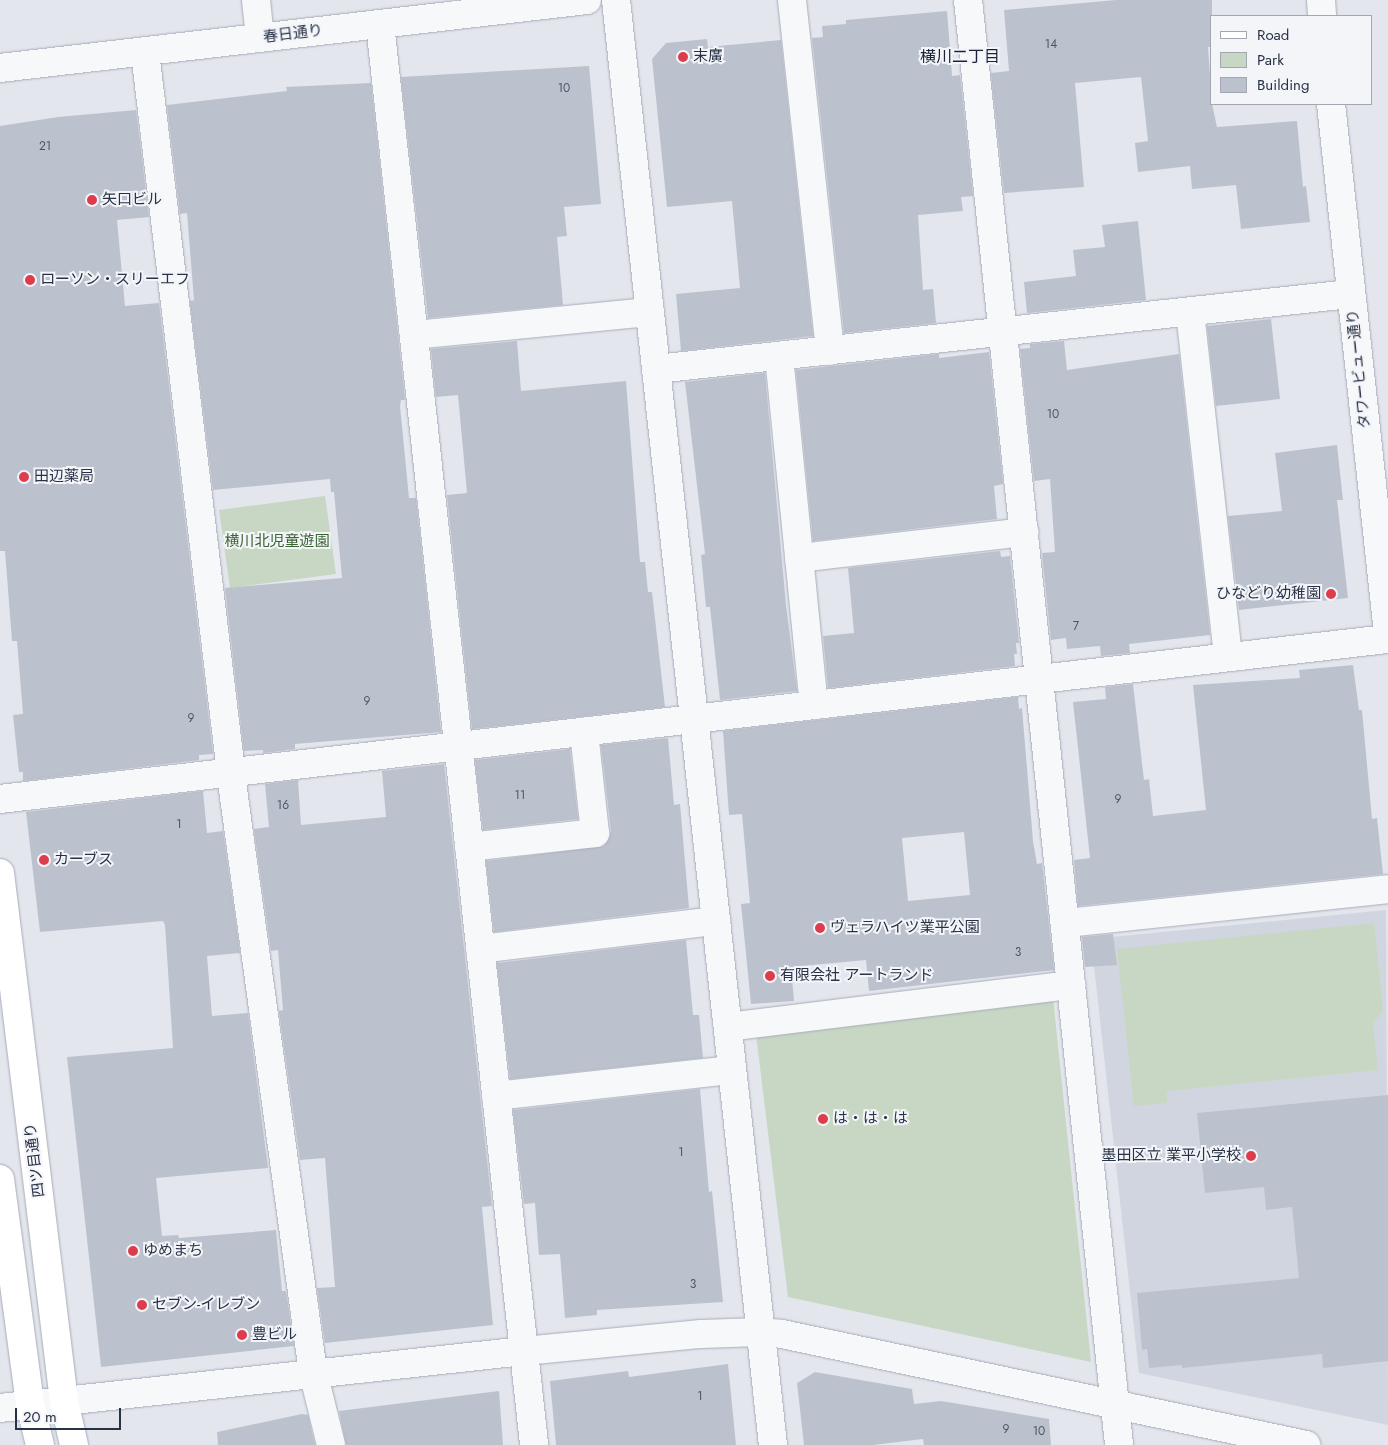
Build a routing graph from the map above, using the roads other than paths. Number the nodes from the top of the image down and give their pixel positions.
1 (256, 0) edge
2 (586, 0) edge
3 (616, 0) edge
4 (792, 0) edge
5 (968, 0) edge
6 (1320, 0) edge
7 (1322, 15) edge
8 (380, 24) junction
9 (260, 38) junction
10 (145, 52) junction
11 (0, 68) edge
12 (1331, 105) edge
13 (1350, 294) junction
14 (650, 312) junction
15 (1190, 312) junction
16 (1004, 332) junction
17 (414, 335) junction
18 (830, 351) junction
19 (779, 356) junction
20 (656, 369) junction
21 (1025, 532) junction
22 (799, 558) junction
23 (1388, 633) edge
24 (1388, 639) edge
25 (1228, 657) junction
26 (1040, 679) junction
27 (814, 705) junction
28 (694, 719) junction
29 (584, 732) junction
30 (458, 746) junction
31 (231, 773) junction
32 (0, 800) edge
33 (469, 847) junction
34 (0, 873) edge
35 (1388, 889) edge
36 (716, 921) junction
37 (1066, 923) junction
38 (480, 949) junction
39 (1071, 985) junction
40 (728, 1027) junction
41 (732, 1070) junction
42 (496, 1096) junction
43 (0, 1179) edge
44 (760, 1332) junction
45 (524, 1351) junction
46 (313, 1372) junction
47 (64, 1401) junction
48 (30, 1404) junction
49 (1115, 1405) junction
50 (0, 1408) edge
51 (40, 1445) edge
52 (74, 1445) edge
53 (331, 1445) edge
54 (534, 1445) edge
55 (772, 1445) edge
56 (1119, 1445) edge
57 (1306, 1445) edge

1 - 9 street
2 - 8 street, 春日通り
3 - 14 street
4 - 18 street
5 - 16 street
6 - 7 street
8 - 9 street, 春日通り
8 - 17 street
9 - 10 street, 春日通り
10 - 11 street, 春日通り
10 - 31 street
12 - 13 street, タワービュー通り
13 - 15 street
13 - 23 street, タワービュー通り
14 - 17 street
14 - 20 street
15 - 16 street
15 - 25 street
16 - 18 street
16 - 21 street
17 - 30 street
18 - 19 street
19 - 20 street
19 - 22 street
20 - 28 street
21 - 22 street
21 - 26 street
22 - 27 street
24 - 25 street
25 - 26 street
26 - 27 street
26 - 37 street
27 - 28 street
28 - 29 street
28 - 36 street
29 - 30 street
29 - 33 street
30 - 31 street
30 - 33 street
31 - 32 street
31 - 46 street
33 - 38 street
34 - 47 main road, 四ツ目通り
35 - 37 street
36 - 38 street
36 - 40 street
37 - 39 street
38 - 42 street
39 - 40 street
39 - 49 street
40 - 41 street
41 - 42 street
41 - 44 street
42 - 45 street
43 - 48 main road
44 - 45 street
44 - 49 street
44 - 55 street
45 - 46 street
45 - 54 street
46 - 47 street
46 - 53 street
47 - 48 street
47 - 52 main road, 四ツ目通り
48 - 50 street
48 - 51 main road
49 - 56 street
49 - 57 street

